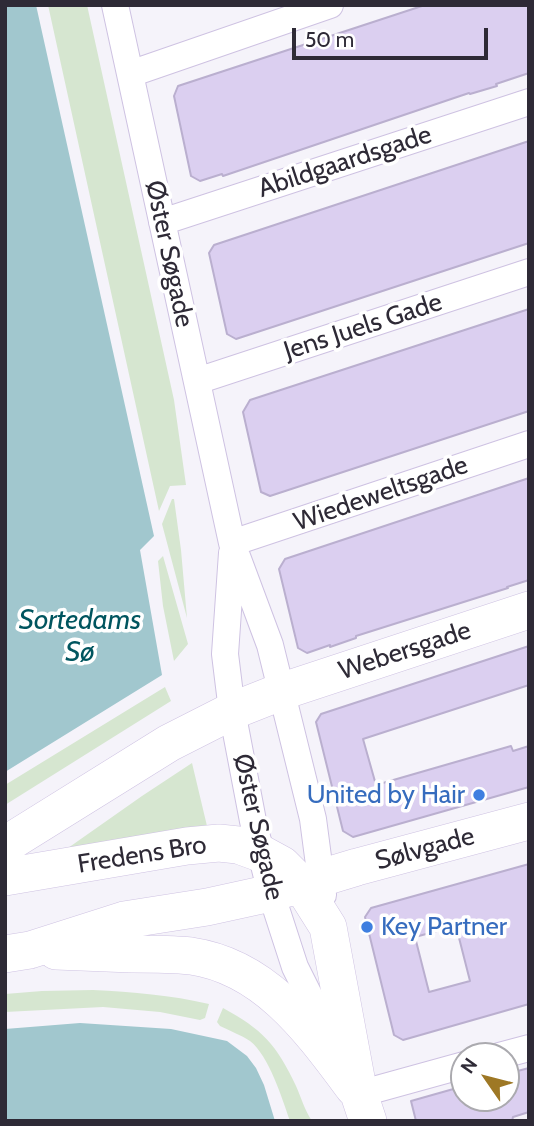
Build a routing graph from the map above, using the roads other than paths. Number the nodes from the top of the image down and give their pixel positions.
1 (115, 5) edge
2 (330, 5) edge
3 (130, 74) junction
4 (529, 102) edge
5 (162, 222) junction
6 (529, 272) edge
7 (197, 381) junction
8 (524, 445) edge
9 (232, 543) junction
10 (529, 610) edge
11 (281, 692) junction
12 (232, 711) junction
13 (529, 821) edge
14 (5, 845) edge
15 (260, 853) junction
16 (5, 877) edge
17 (298, 885) junction
18 (18, 952) edge
19 (450, 1071) edge
20 (364, 1107) edge

1 - 3 street, Øster Søgade
2 - 3 street
3 - 5 street, Øster Søgade
4 - 5 street, Abildgaardsgade
5 - 7 street, Øster Søgade
6 - 7 street, Jens Juels Gade
7 - 9 street, Øster Søgade
8 - 9 street, Wiedeweltsgade
9 - 11 street, Øster Søgade
9 - 12 street, Øster Søgade
10 - 11 street, Webersgade
11 - 12 street, Webersgade
11 - 17 street, Øster Søgade
12 - 14 street
12 - 15 street, Øster Søgade
13 - 17 street, Sølvgade
15 - 16 street, Fredens Bro
15 - 17 street, Fredens Bro
17 - 18 street
17 - 20 street, Fredens Bro
17 - 20 street, Øster Søgade
18 - 20 street
19 - 20 street

